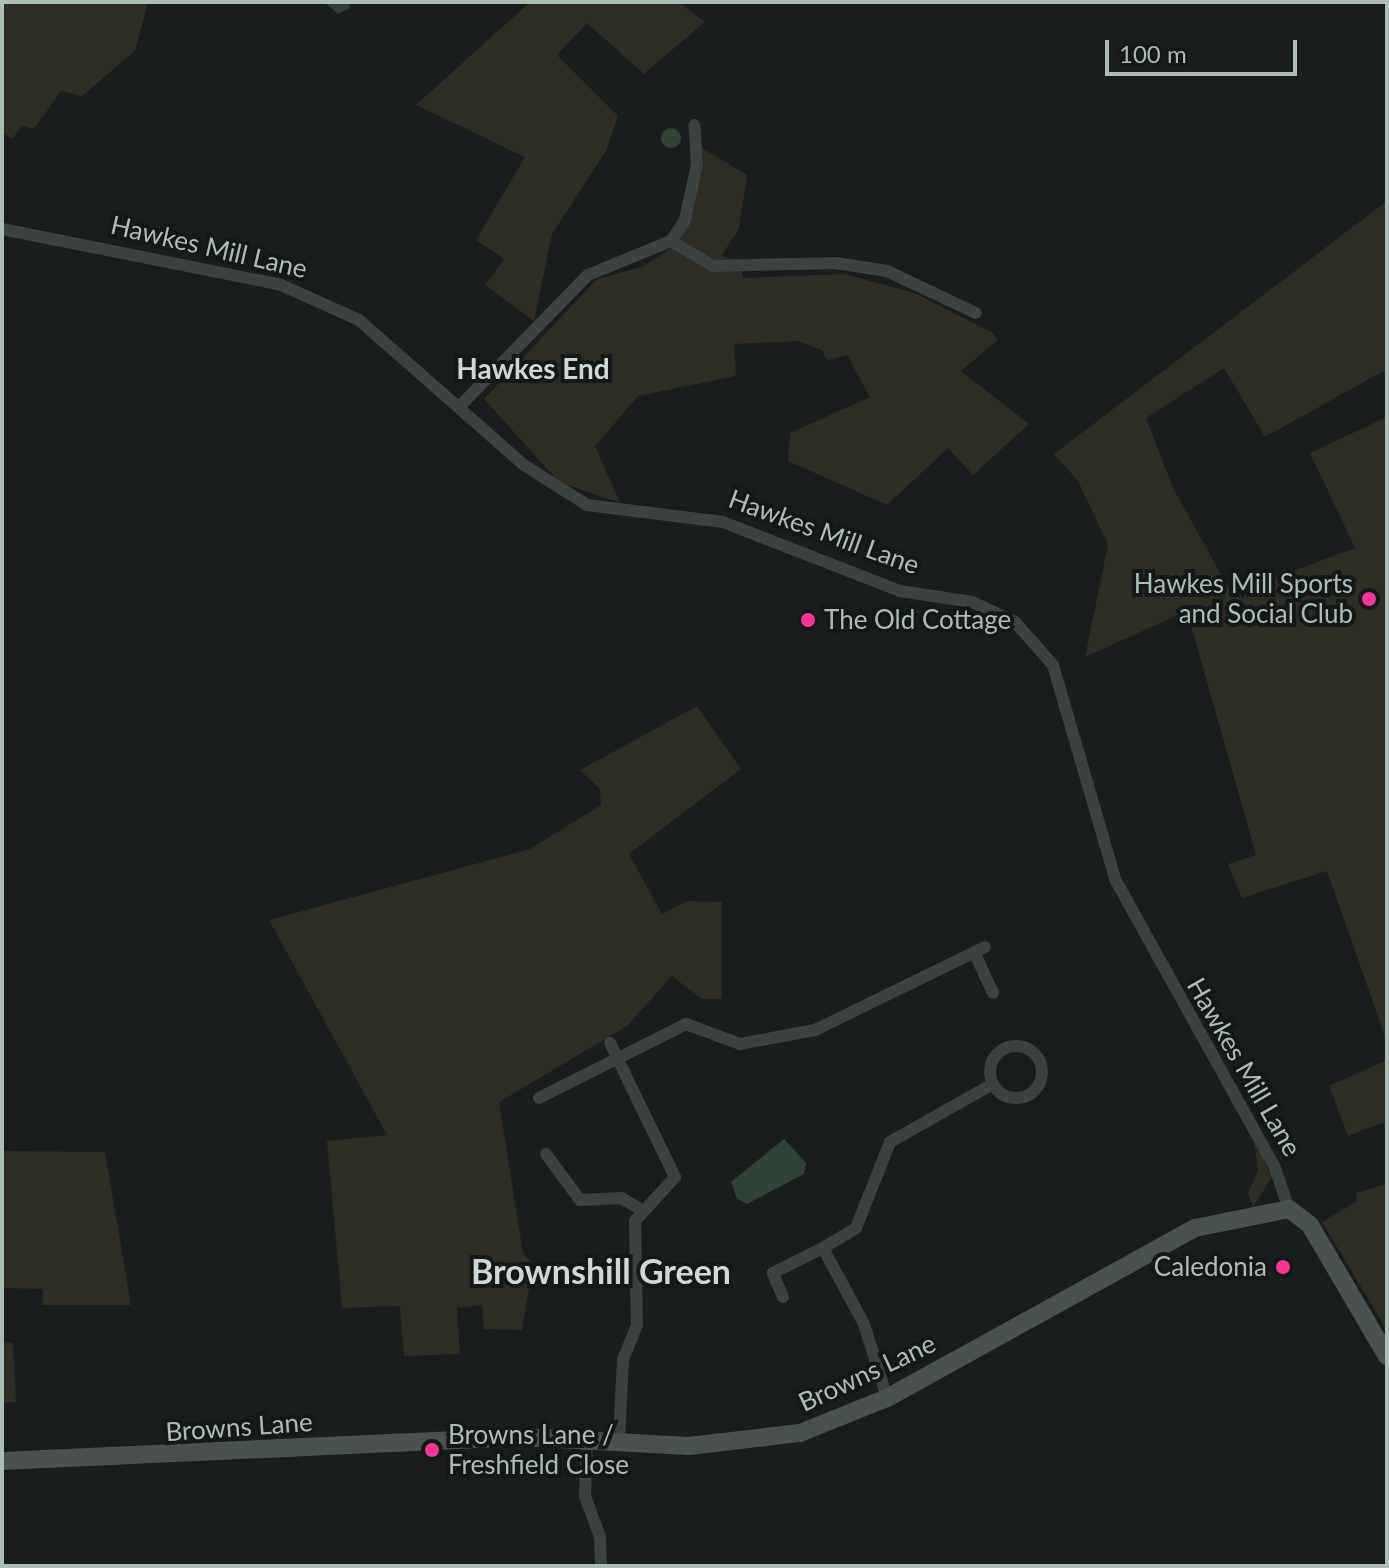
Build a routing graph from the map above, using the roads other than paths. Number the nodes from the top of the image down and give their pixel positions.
1 (694, 125) dead end
2 (2, 229) edge
3 (671, 241) junction
4 (976, 313) dead end
5 (460, 406) junction
6 (993, 993) dead end
7 (610, 1043) dead end
8 (619, 1059) junction
9 (993, 1084) junction
10 (539, 1098) dead end
11 (546, 1154) dead end
12 (641, 1209) junction
13 (1289, 1209) junction
14 (823, 1248) junction
15 (783, 1297) dead end
16 (1387, 1356) edge
17 (887, 1398) junction
18 (587, 1439) junction
19 (619, 1441) junction
20 (2, 1461) edge
21 (601, 1566) edge

1 - 3 street
2 - 5 street, Hawkes Mill Lane
3 - 4 street
3 - 5 street
5 - 13 street, Hawkes Mill Lane
6 - 8 street
7 - 8 street
8 - 10 street
8 - 12 street
9 - 9 street
9 - 14 street
11 - 12 street
12 - 19 street
13 - 16 street, Hawkes Mill Lane
13 - 17 street, Browns Lane
14 - 15 street
14 - 17 street
17 - 19 street, Browns Lane
18 - 19 street, Browns Lane
18 - 20 street, Browns Lane
18 - 21 street

